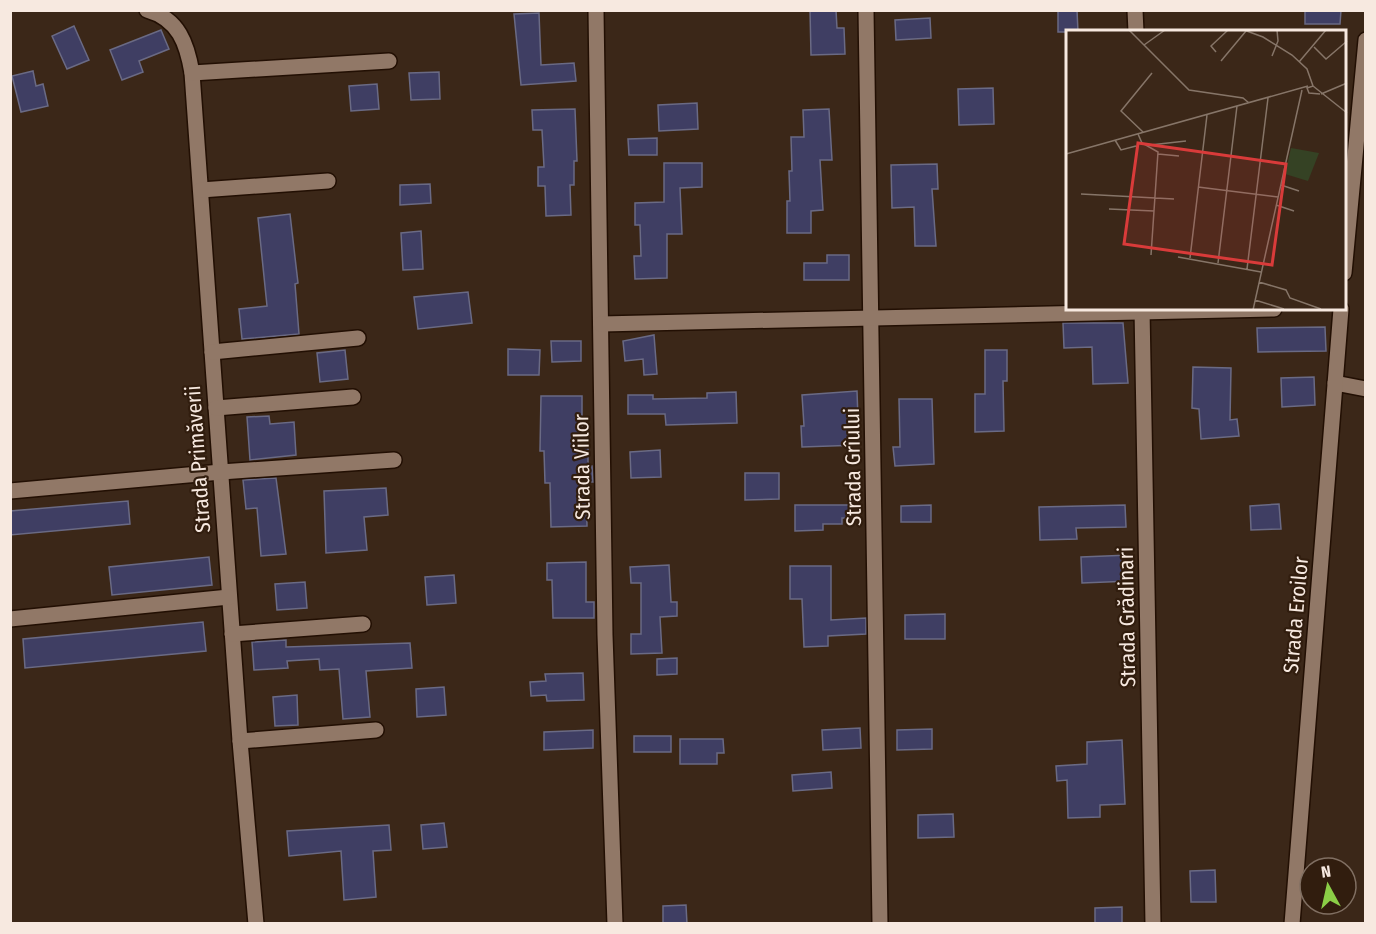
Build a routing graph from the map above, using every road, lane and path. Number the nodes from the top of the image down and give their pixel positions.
1 (147, 10) edge
2 (596, 10) edge
3 (866, 10) edge
4 (1136, 10) edge
5 (1136, 30) edge
6 (1365, 40) edge
7 (388, 61) dead end
8 (192, 73) junction
9 (328, 181) dead end
10 (201, 190) junction
11 (1359, 200) edge
12 (1346, 263) edge
13 (1142, 310) edge
14 (1341, 310) edge
15 (872, 316) junction
16 (601, 324) junction
17 (358, 338) dead end
18 (212, 352) junction
19 (1335, 384) junction
20 (1365, 389) edge
21 (353, 397) dead end
22 (216, 408) junction
23 (394, 460) dead end
24 (221, 472) junction
25 (10, 491) edge
26 (229, 597) junction
27 (10, 619) edge
28 (363, 624) dead end
29 (232, 634) junction
30 (376, 730) dead end
31 (240, 741) junction
32 (256, 924) edge
33 (615, 924) edge
34 (880, 924) edge
35 (1153, 924) edge
36 (1292, 924) edge

1 - 8 street, Strada Primăverii
2 - 16 street, Strada Viilor
3 - 15 street, Strada Grîului
4 - 5 street
6 - 11 street
7 - 8 street
8 - 10 street, Strada Primăverii
9 - 10 street
10 - 18 street, Strada Primăverii
11 - 12 street
13 - 15 street
13 - 35 street, Strada Grădinari
14 - 19 street, Strada Eroilor
15 - 16 street
15 - 34 street, Strada Grîului
16 - 33 street, Strada Viilor
17 - 18 street
18 - 22 street, Strada Primăverii
19 - 20 street
19 - 36 street, Strada Eroilor
21 - 22 street
22 - 24 street, Strada Primăverii
23 - 24 street
24 - 25 street
24 - 26 street, Strada Primăverii
26 - 27 street
26 - 29 street, Strada Primăverii
28 - 29 street
29 - 31 street, Strada Primăverii
30 - 31 street
31 - 32 street, Strada Primăverii

